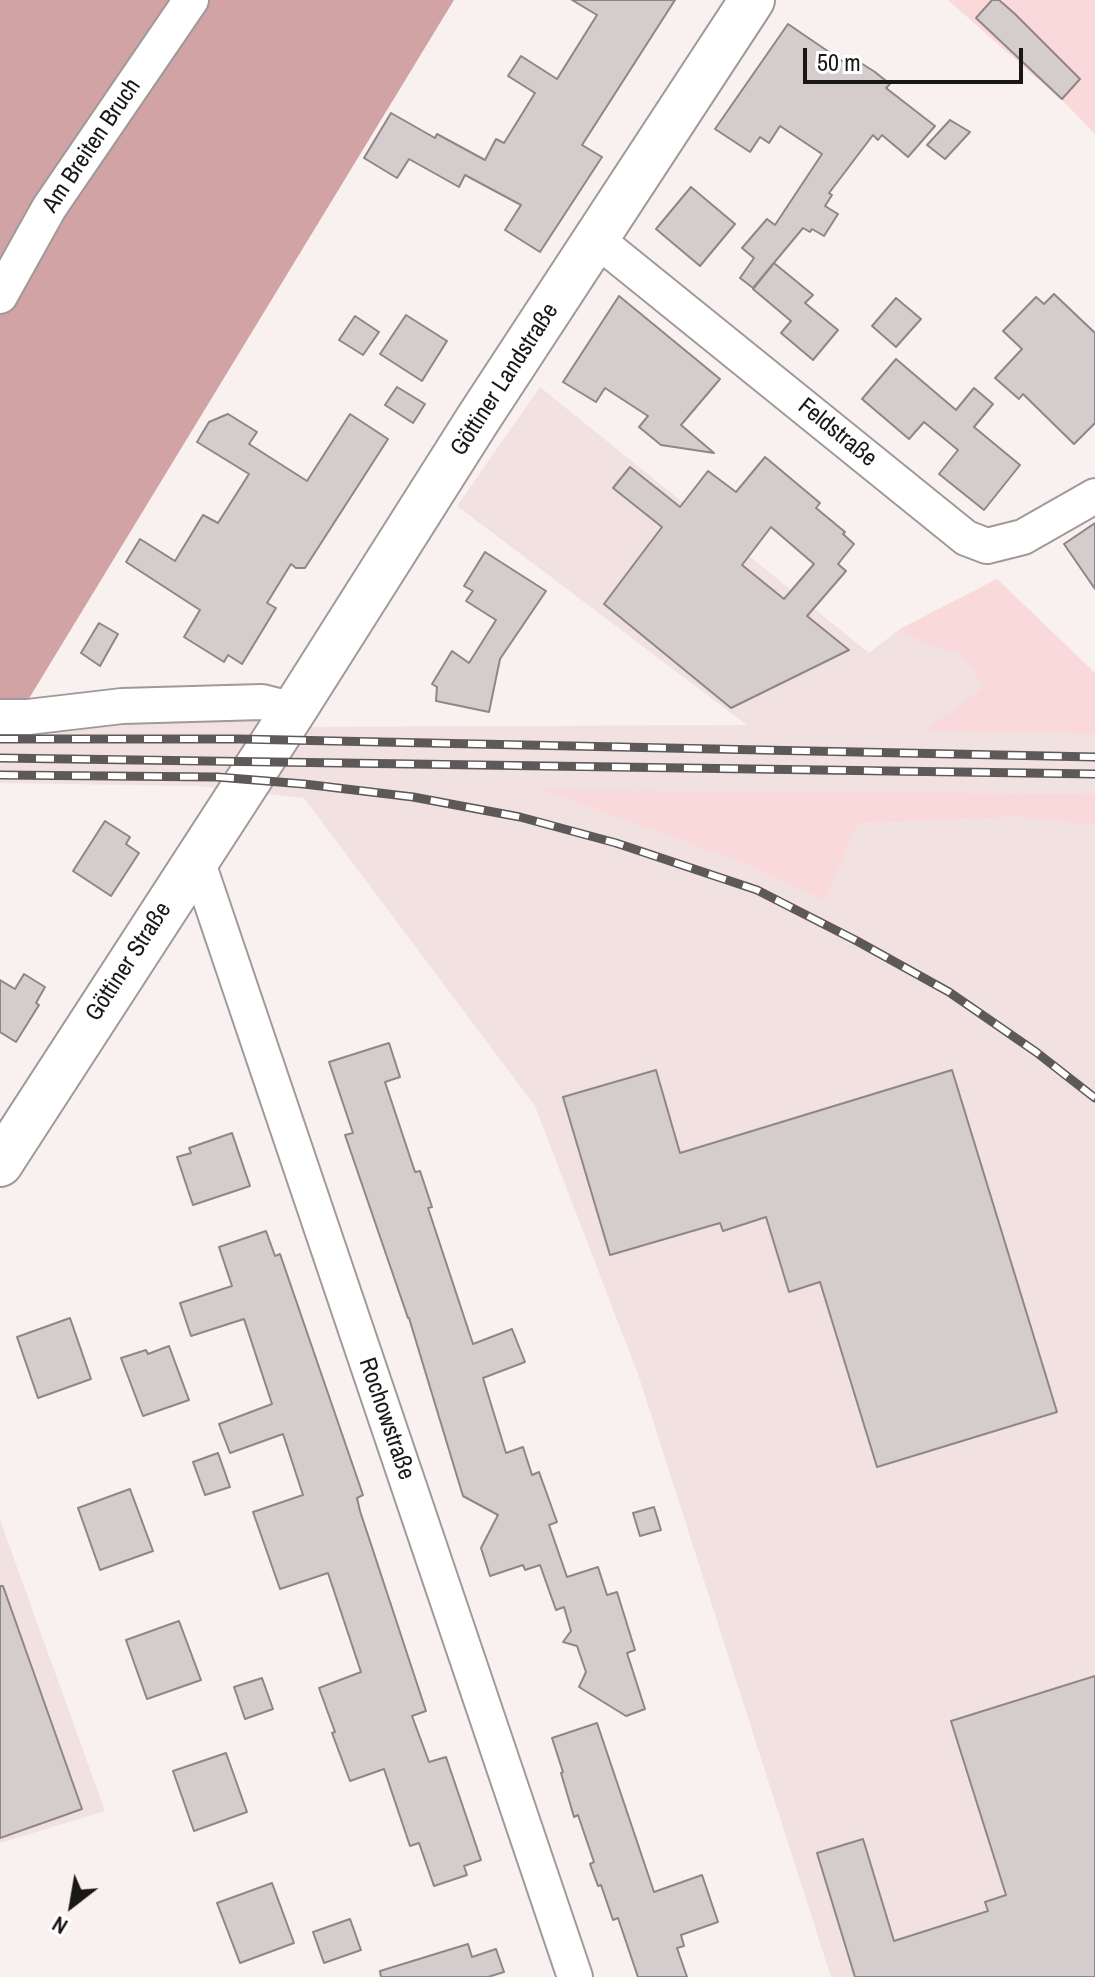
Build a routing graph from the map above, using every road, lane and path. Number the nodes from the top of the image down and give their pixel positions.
1 (191, 0) edge
2 (752, 0) edge
3 (596, 239) junction
4 (0, 296) edge
5 (1095, 496) edge
6 (294, 710) junction
7 (0, 717) edge
8 (260, 761) joint
9 (197, 860) junction
10 (0, 1164) edge
11 (575, 1977) edge

1 - 4 street, Am Breiten Bruch
2 - 3 street, Göttiner Landstraße
3 - 5 street, Feldstraße
3 - 6 street, Göttiner Landstraße
6 - 7 street
6 - 8 street, Göttiner Landstraße
8 - 9 street, Göttiner Straße
9 - 10 street, Göttiner Straße
9 - 11 street, Rochowstraße

